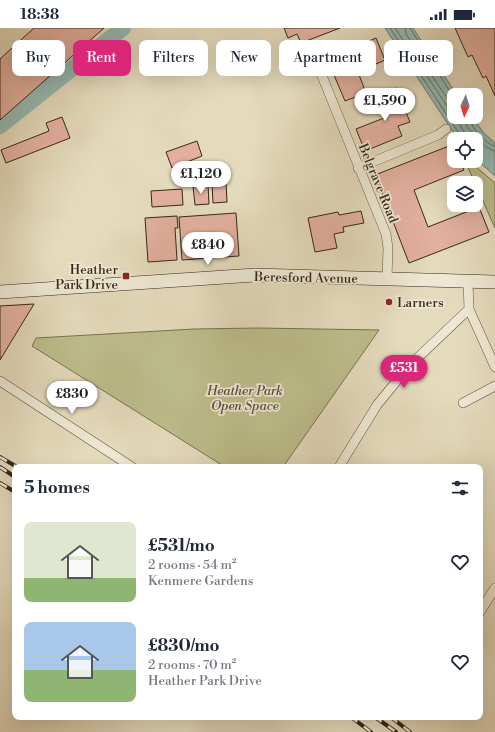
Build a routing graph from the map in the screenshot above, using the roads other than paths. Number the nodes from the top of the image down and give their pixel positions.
1 (322, 76) edge
2 (446, 129) dead end
3 (358, 168) junction
4 (387, 278) junction
5 (468, 282) junction
6 (495, 282) edge
7 (0, 292) edge
8 (469, 309) junction
9 (495, 367) edge
10 (0, 381) edge
11 (495, 386) edge
12 (463, 403) dead end
13 (127, 464) edge
14 (341, 464) edge
15 (495, 588) edge
16 (483, 607) edge

1 - 3 street, Belgrave Road
2 - 3 street
3 - 4 street, Belgrave Road
4 - 5 street, Beresford Avenue
4 - 7 street, Beresford Avenue
5 - 6 street, Beresford Avenue
5 - 8 street
8 - 9 street
8 - 14 street
10 - 13 street
11 - 12 street
15 - 16 street

